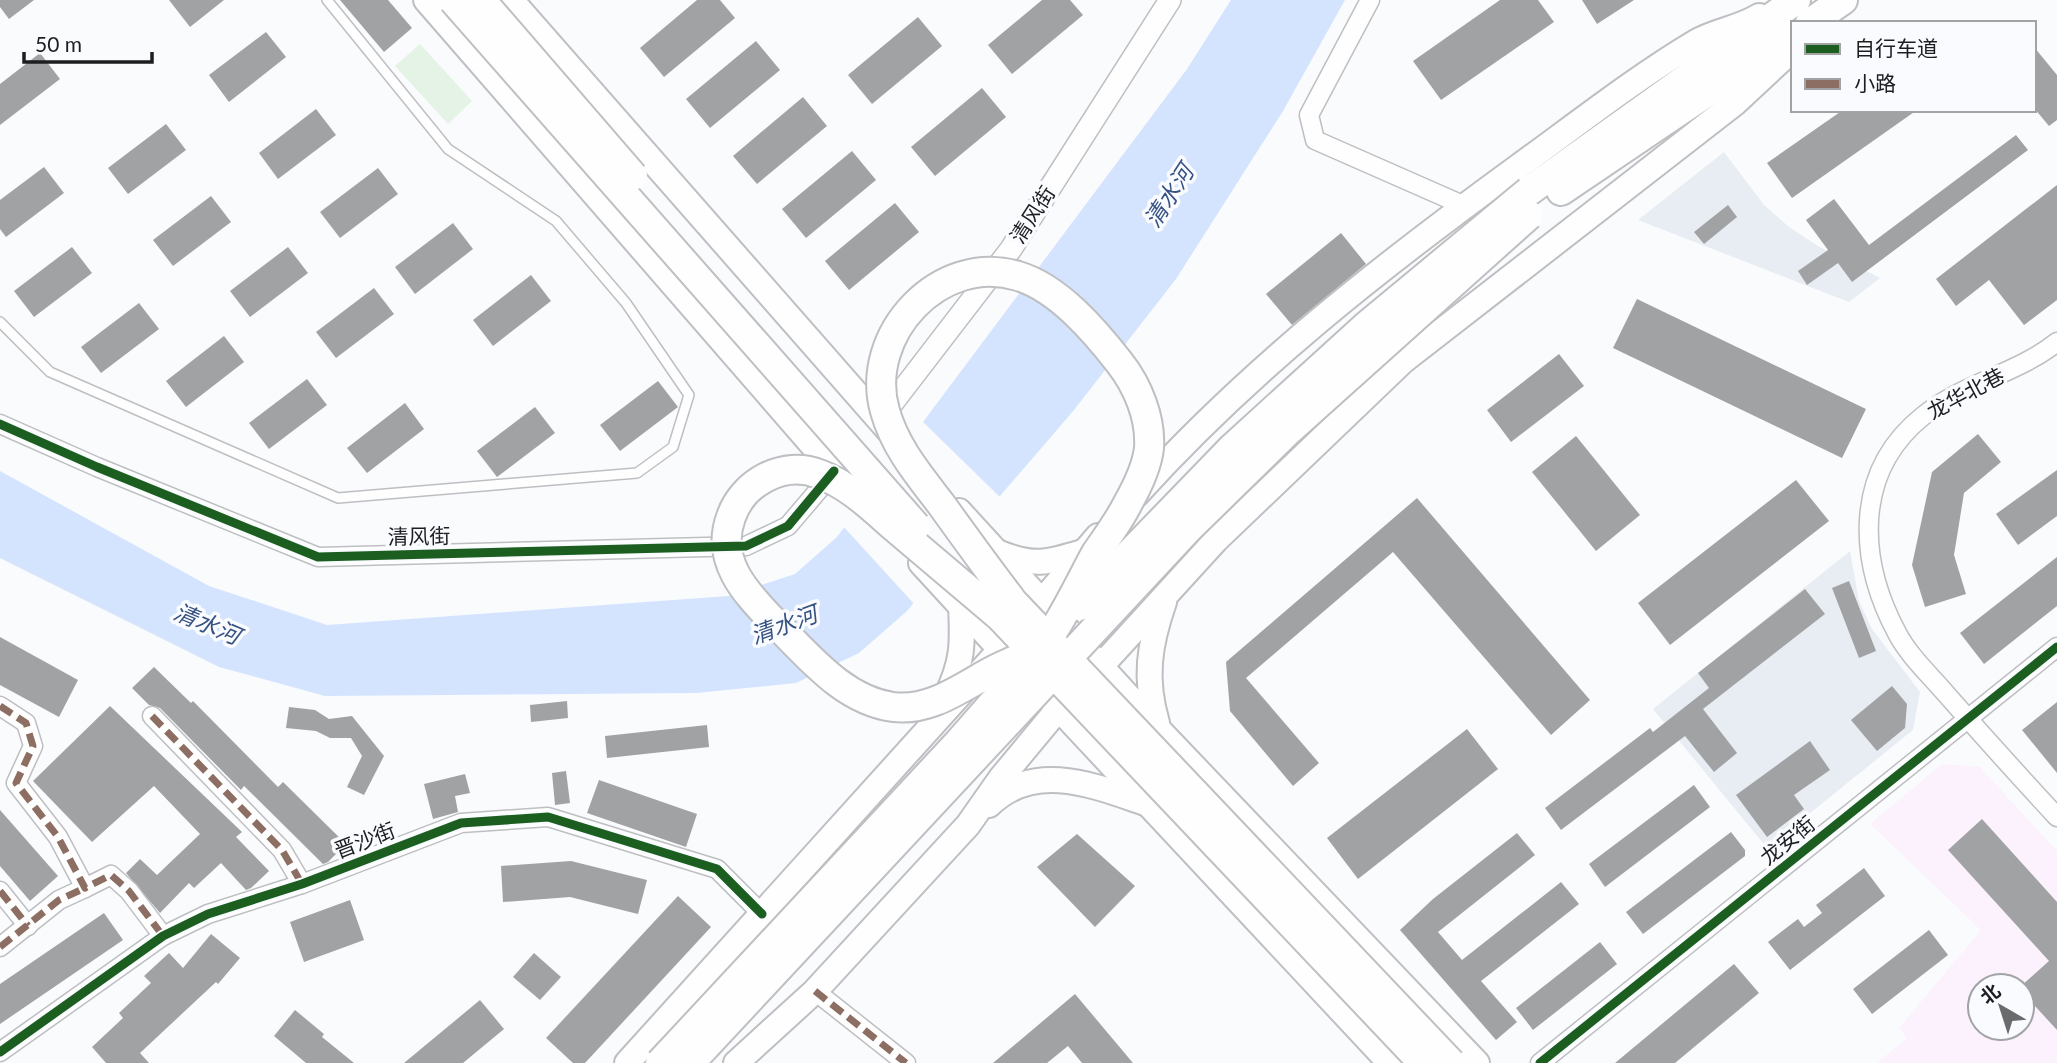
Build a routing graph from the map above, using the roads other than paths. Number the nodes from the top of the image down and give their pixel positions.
1 (327, 0) edge
2 (426, 0) edge
3 (453, 0) edge
4 (481, 0) edge
5 (511, 0) edge
6 (1170, 0) edge
7 (1370, 0) edge
8 (1787, 0) edge
9 (1796, 0) edge
10 (1844, 0) edge
11 (1813, 21) edge
12 (1822, 21) edge
13 (1791, 35) edge
14 (1791, 51) edge
15 (1535, 198) junction
16 (1465, 206) junction
17 (0, 322) edge
18 (2057, 341) edge
19 (880, 420) junction
20 (0, 424) edge
21 (842, 480) junction
22 (991, 547) junction
23 (1084, 552) junction
24 (1167, 593) junction
25 (1039, 601) junction
26 (961, 606) junction
27 (1004, 607) junction
28 (1043, 645) junction
29 (2057, 647) edge
30 (1000, 650) junction
31 (1102, 665) junction
32 (1059, 708) junction
33 (4, 714) edge
34 (152, 716) dead end
35 (1968, 718) junction
36 (1159, 730) junction
37 (915, 742) junction
38 (1151, 805) junction
39 (2057, 817) edge
40 (968, 825) junction
41 (302, 884) junction
42 (85, 888) junction
43 (0, 891) edge
44 (762, 914) junction
45 (27, 926) junction
46 (163, 936) junction
47 (0, 947) edge
48 (815, 991) junction
49 (0, 1052) edge
50 (627, 1063) edge
51 (660, 1063) edge
52 (690, 1063) edge
53 (736, 1063) edge
54 (906, 1063) edge
55 (1390, 1063) edge
56 (1423, 1063) edge
57 (1451, 1063) edge
58 (1477, 1063) edge
59 (1540, 1063) edge

1 - 17 lane
2 - 21 main road
3 - 27 main road, bridge
4 - 27 main road, bridge
5 - 19 main road
6 - 19 street, 清风街
7 - 16 street
8 - 16 main road
9 - 15 main road
10 - 11 main road
10 - 12 main road
13 - 15 main road
14 - 24 main road
15 - 28 main road, bridge
15 - 52 main road, bridge
16 - 23 main road
18 - 35 street, 龙华北巷
19 - 22 main road, bridge
20 - 21 street, 清风街
21 - 26 main road, bridge
22 - 23 main road
22 - 25 main road
23 - 25 main road
24 - 31 main road
24 - 36 main road
25 - 30 main road
25 - 31 main road
26 - 30 main road
26 - 37 main road
27 - 28 main road, bridge
27 - 28 main road, bridge
27 - 56 main road, bridge
27 - 57 main road, bridge
28 - 51 main road, bridge
29 - 35 street, 龙安街
30 - 32 main road
30 - 37 main road
31 - 32 main road
31 - 36 main road
32 - 38 main road
32 - 40 main road
33 - 42 street
34 - 41 street
35 - 39 street, 龙华北巷
35 - 59 street, 龙安街
36 - 58 main road
37 - 44 main road
38 - 40 main road
38 - 55 main road
40 - 48 main road
41 - 44 street, 晋沙街
41 - 46 street, 晋沙街
42 - 45 street
42 - 46 street
43 - 45 street
44 - 50 main road
45 - 47 street
46 - 49 street, 晋沙街
48 - 53 main road
48 - 54 street

